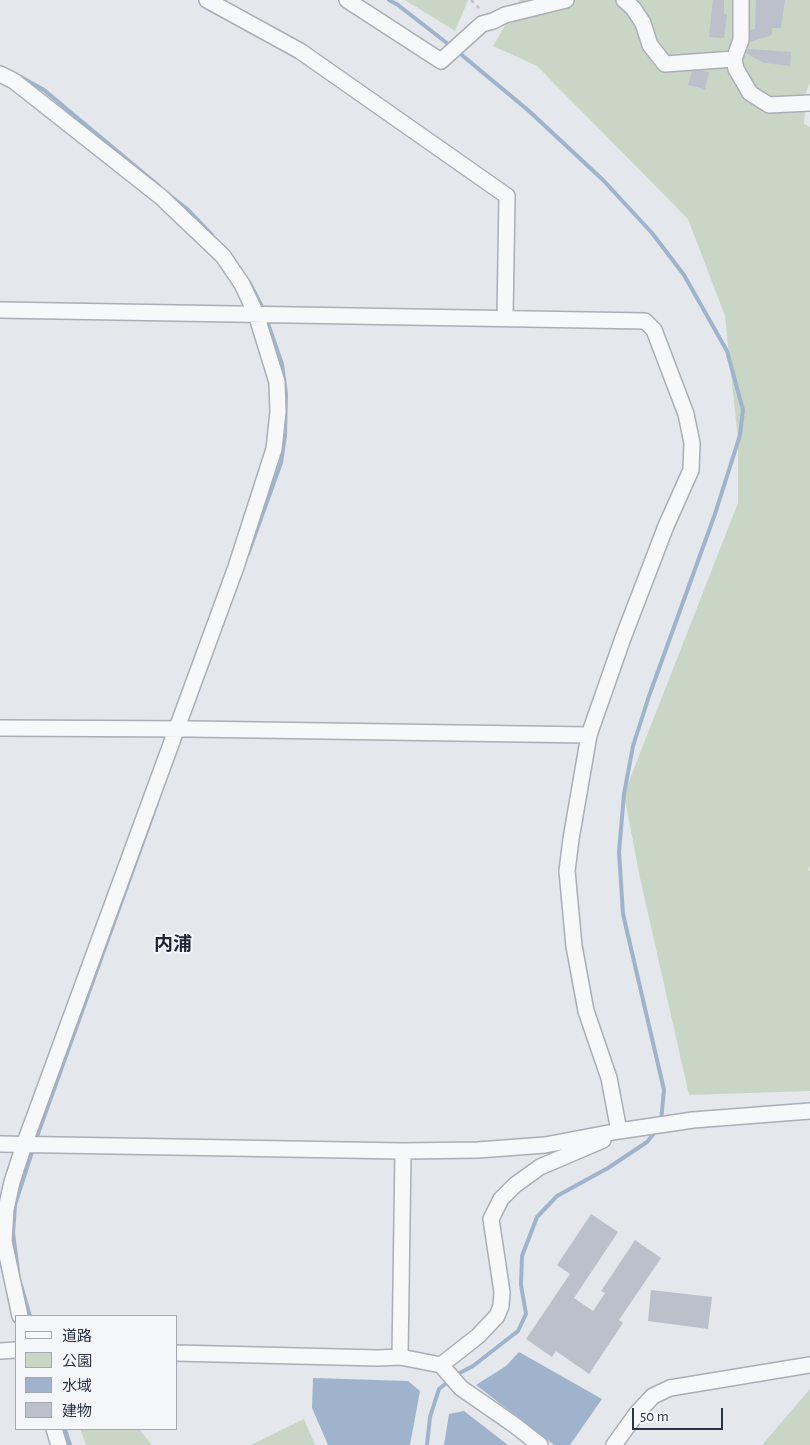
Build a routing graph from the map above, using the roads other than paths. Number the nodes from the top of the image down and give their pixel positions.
1 (207, 0) edge
2 (346, 0) edge
3 (566, 0) edge
4 (624, 0) edge
5 (741, 0) edge
6 (734, 59) junction
7 (0, 74) edge
8 (810, 103) edge
9 (0, 310) edge
10 (256, 314) junction
11 (505, 318) junction
12 (0, 728) edge
13 (176, 730) junction
14 (589, 735) junction
15 (810, 1111) edge
16 (620, 1130) junction
17 (0, 1144) edge
18 (24, 1145) junction
19 (403, 1151) junction
20 (20, 1315) edge
21 (15, 1350) edge
22 (0, 1352) edge
23 (178, 1353) edge
24 (400, 1357) junction
25 (441, 1365) junction
26 (810, 1365) edge
27 (54, 1430) edge
28 (59, 1445) edge
29 (540, 1445) edge
30 (614, 1445) edge

1 - 11 street
2 - 3 street
4 - 6 street
5 - 6 street
6 - 8 street
7 - 10 street
9 - 10 street
10 - 11 street
10 - 13 street
11 - 14 street
12 - 13 street
13 - 14 street
13 - 18 street
14 - 16 street
15 - 16 street
16 - 19 street
16 - 25 street
17 - 18 street
18 - 19 street
18 - 20 street
19 - 24 street
21 - 22 street
23 - 24 street
24 - 25 street
25 - 29 street
26 - 30 street
27 - 28 street

